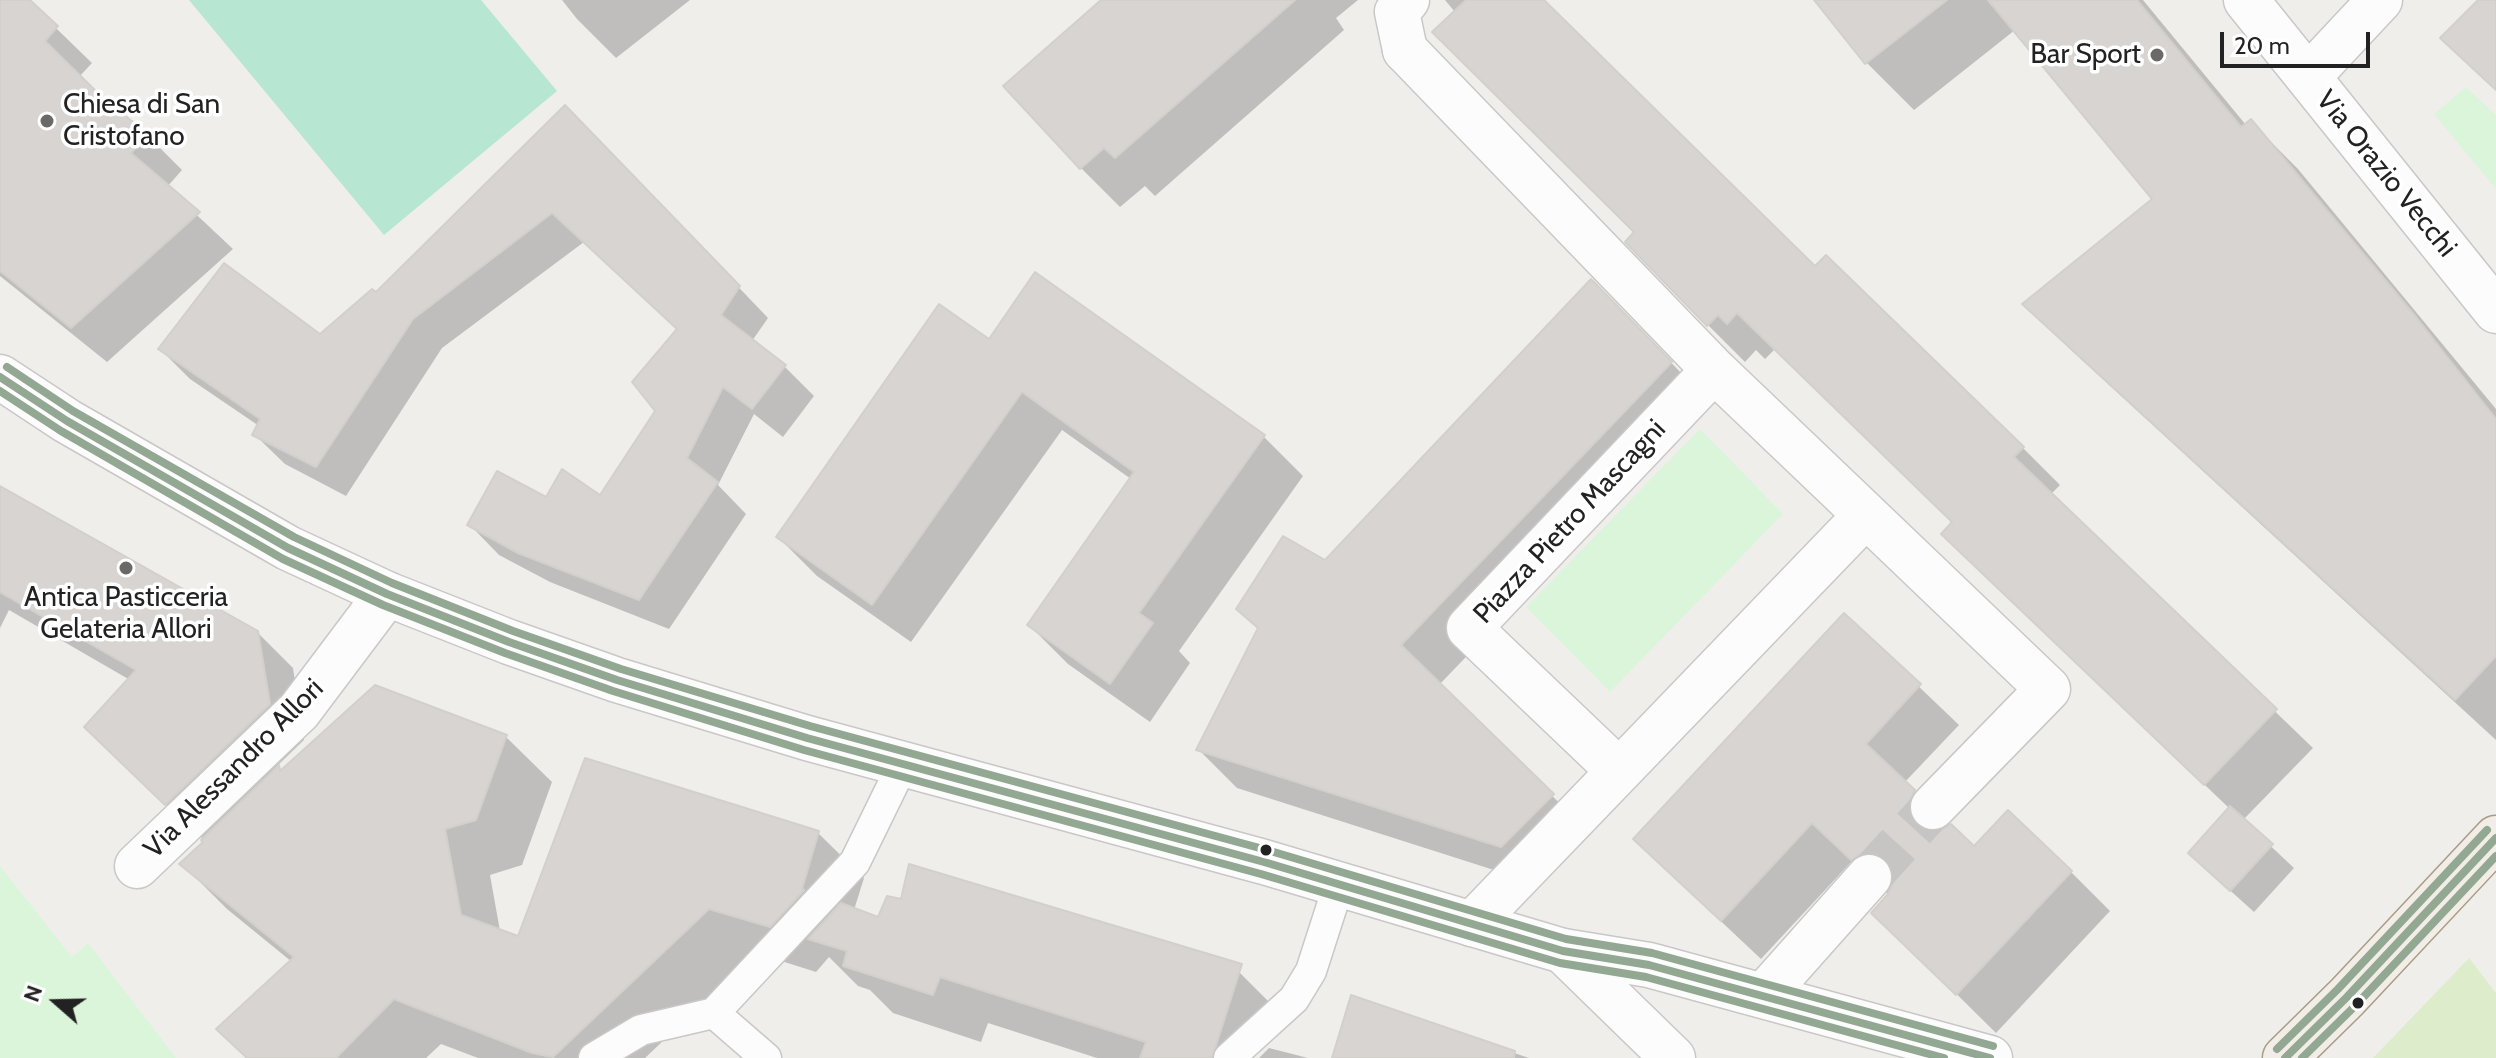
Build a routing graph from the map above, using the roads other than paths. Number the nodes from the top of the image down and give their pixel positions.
1 (1407, 0) edge
2 (2246, 0) edge
3 (2380, 0) edge
4 (2308, 77) junction
5 (2496, 311) edge
6 (1714, 370) junction
7 (0, 377) edge
8 (1866, 515) junction
9 (387, 594) junction
10 (903, 764) junction
11 (1619, 771) junction
12 (1933, 807) tunnel mouth
13 (2496, 838) edge
14 (137, 866) dead end
15 (1869, 877) tunnel mouth
16 (1339, 884) junction
17 (1472, 924) junction
18 (1563, 951) junction
19 (1764, 995) junction
20 (714, 1013) junction
21 (595, 1058) edge
22 (766, 1058) edge
23 (1229, 1058) edge
24 (1673, 1058) edge
25 (1990, 1058) edge
26 (2285, 1058) edge

1 - 6 street
2 - 4 street, Via Orazio Vecchi
3 - 4 street
4 - 5 street, Via Orazio Vecchi
6 - 8 street
6 - 11 street, Piazza Pietro Mascagni
7 - 9 street
8 - 11 street
8 - 12 street
9 - 10 street
9 - 14 street, Via Alessandro Allori
10 - 16 street
10 - 20 lane
11 - 17 street
13 - 26 main road
15 - 19 street
16 - 17 street
16 - 23 lane
17 - 18 street
18 - 19 street
18 - 24 street
19 - 25 street
20 - 21 lane
20 - 22 lane

